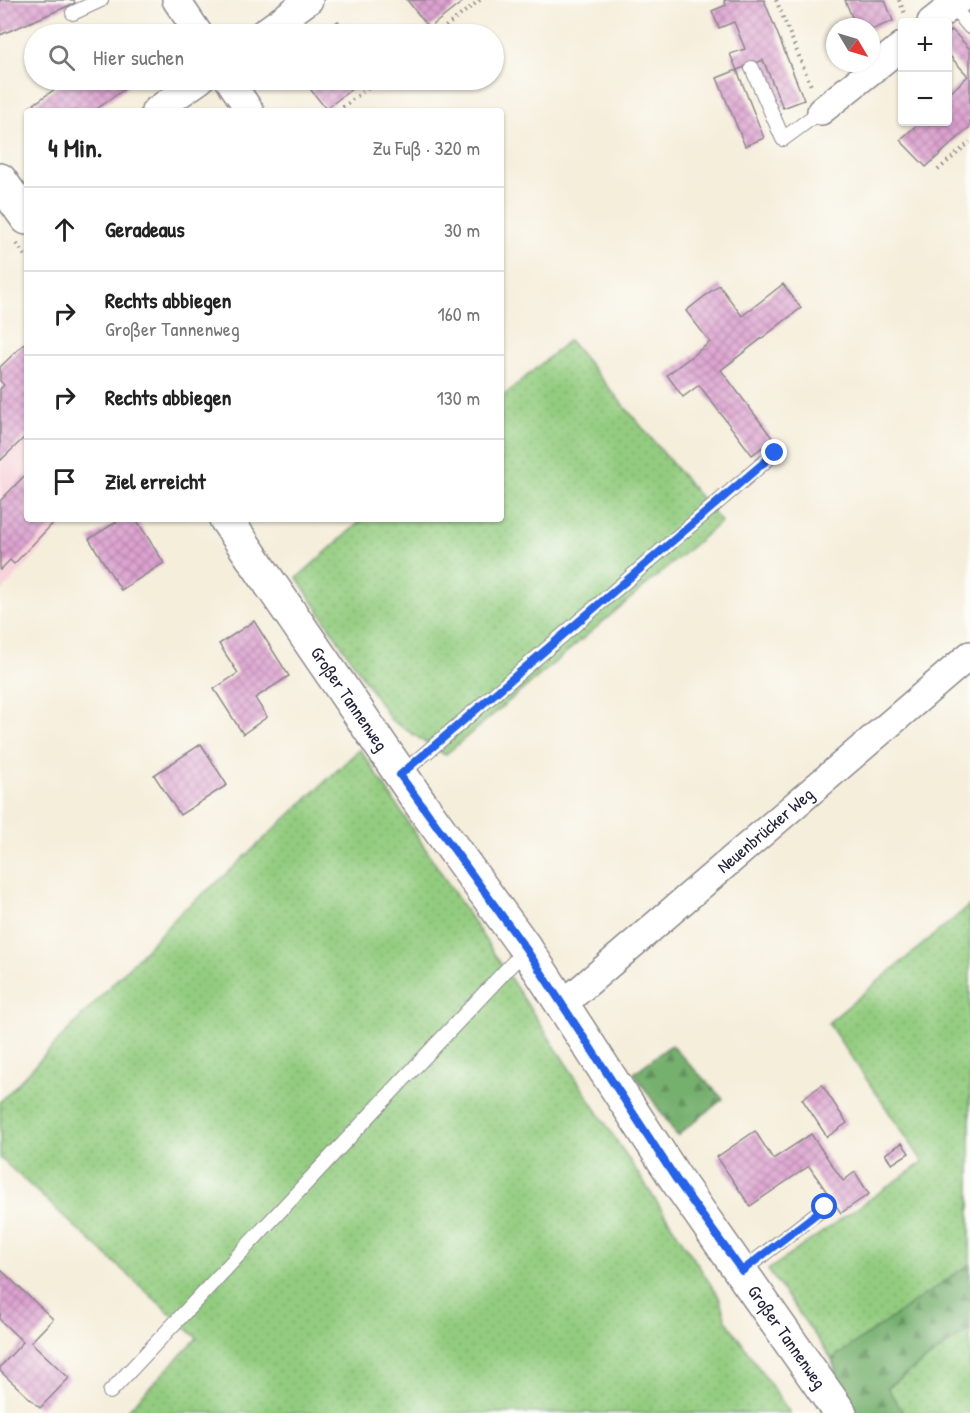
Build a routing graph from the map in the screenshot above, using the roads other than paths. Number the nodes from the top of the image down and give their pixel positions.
1 (101, 0) edge
2 (176, 0) edge
3 (309, 0) edge
4 (947, 9) edge
5 (74, 13) dead end
6 (192, 24) edge
7 (276, 24) edge
8 (970, 27) edge
9 (898, 50) edge
10 (752, 68) dead end
11 (185, 90) edge
12 (236, 90) edge
13 (159, 108) edge
14 (248, 108) edge
15 (821, 111) joint
16 (775, 453) dead end
17 (228, 522) edge
18 (970, 655) edge
19 (400, 775) junction
20 (526, 949) junction
21 (562, 1005) junction
22 (825, 1207) dead end
23 (742, 1271) junction
24 (110, 1392) dead end
25 (840, 1413) edge

1 - 5 lane
2 - 6 street
3 - 7 street
4 - 8 lane
9 - 15 street
10 - 15 lane
11 - 13 street
12 - 14 street
16 - 19 lane
17 - 19 street, Großer Tannenweg
18 - 21 street, Neuenbrücker Weg
19 - 20 street, Großer Tannenweg
20 - 21 street, Großer Tannenweg
20 - 24 lane
21 - 23 street, Großer Tannenweg
22 - 23 lane
23 - 25 street, Großer Tannenweg

